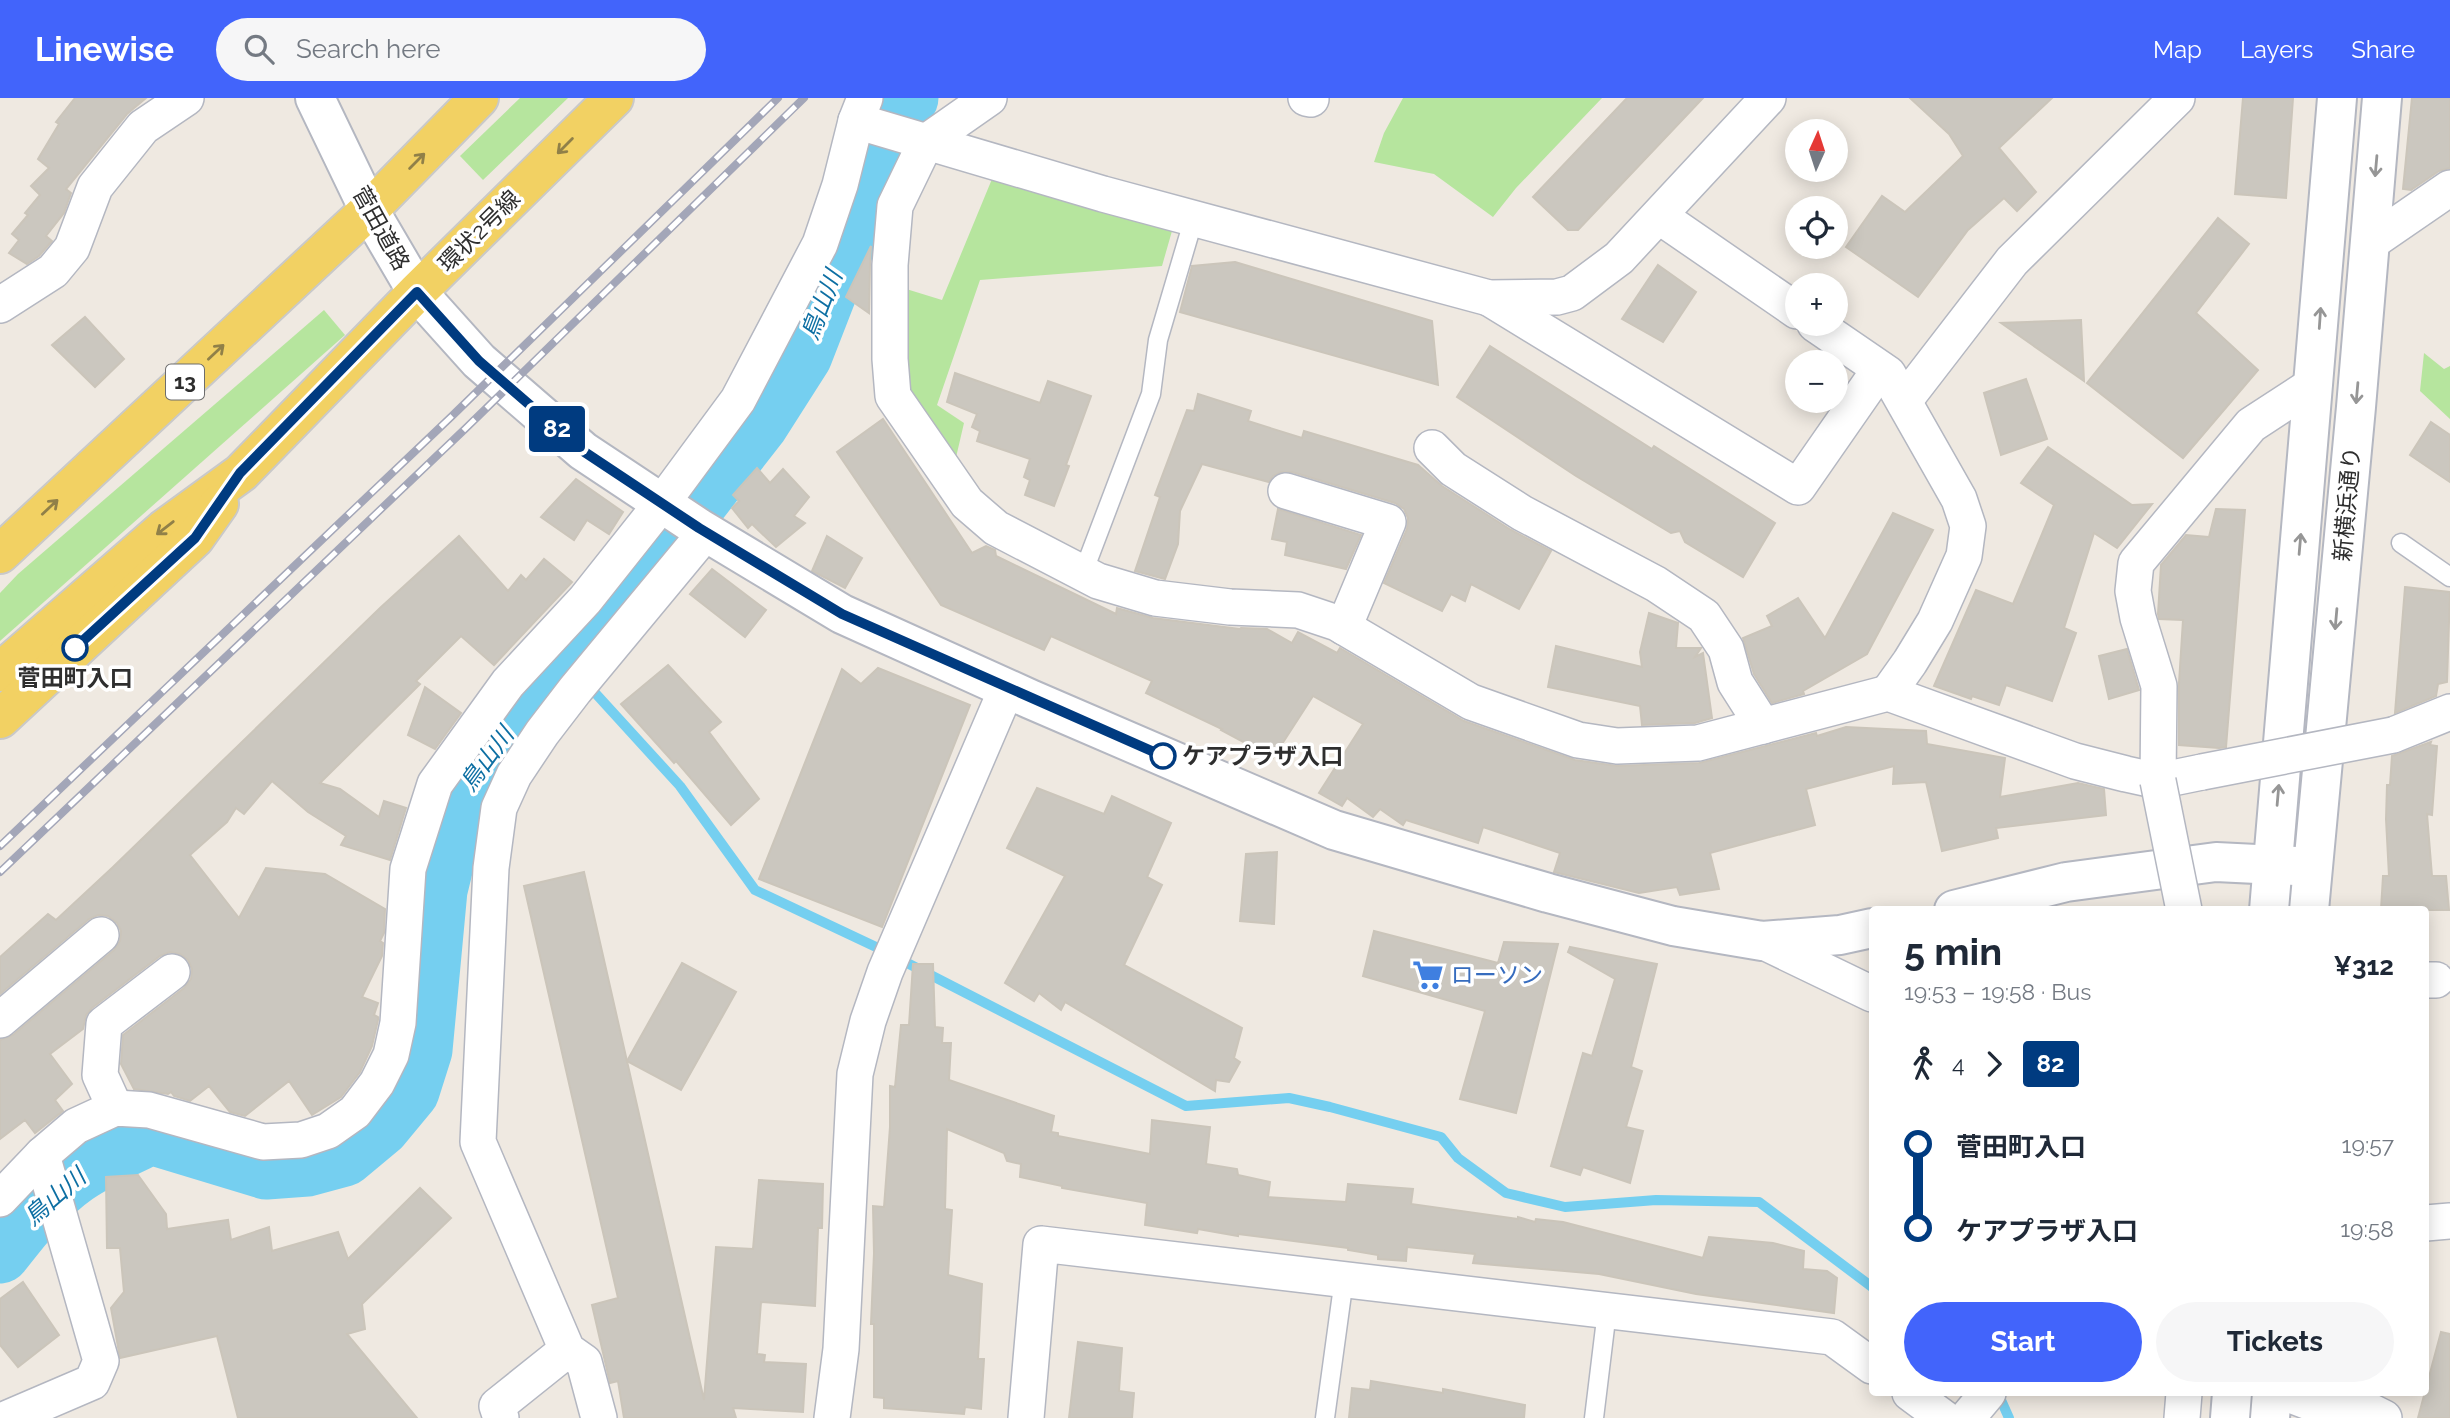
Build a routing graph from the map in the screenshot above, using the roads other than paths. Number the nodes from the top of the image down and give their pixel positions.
1 (186, 98) edge
2 (315, 98) edge
3 (480, 98) edge
4 (614, 98) edge
5 (989, 98) edge
6 (1768, 98) edge
7 (2177, 98) edge
8 (2337, 98) edge
9 (2382, 98) edge
10 (860, 109) edge
11 (926, 142) junction
12 (2450, 188) edge
13 (369, 210) junction
14 (1659, 216) junction
15 (1194, 218) junction
16 (2370, 243) junction
17 (417, 292) junction
18 (1489, 298) junction
19 (1785, 303) edge
20 (0, 305) edge
21 (1832, 336) edge
22 (1880, 369) junction
23 (2314, 384) junction
24 (1904, 401) junction
25 (1432, 448) dead end
26 (240, 473) junction
27 (1286, 491) dead end
28 (662, 503) junction
29 (703, 530) junction
30 (2401, 543) dead end
31 (0, 554) edge
32 (1083, 573) junction
33 (2450, 577) edge
34 (1345, 628) junction
35 (0, 672) edge
36 (1007, 688) junction
37 (1888, 693) junction
38 (2450, 712) edge
39 (0, 719) edge
40 (1763, 726) junction
41 (2158, 780) junction
42 (2272, 863) junction
43 (2312, 868) junction
44 (1970, 906) edge
45 (2183, 906) edge
46 (2269, 906) edge
47 (2309, 906) edge
48 (1869, 929) edge
49 (101, 935) dead end
50 (1762, 941) junction
51 (173, 972) dead end
52 (1869, 993) edge
53 (0, 1020) edge
54 (115, 1108) junction
55 (51, 1184) junction
56 (0, 1199) edge
57 (2450, 1221) edge
58 (2429, 1223) edge
59 (1344, 1279) junction
60 (1607, 1311) junction
61 (567, 1350) junction
62 (1869, 1364) edge
63 (1914, 1396) edge
64 (1985, 1396) edge
65 (2184, 1396) edge
66 (2232, 1396) edge
67 (2272, 1396) edge
68 (2294, 1396) edge
69 (2331, 1409) edge
70 (8, 1418) edge
71 (501, 1418) edge
72 (599, 1418) edge
73 (832, 1418) edge
74 (1026, 1418) edge
75 (1325, 1418) edge
76 (1594, 1418) edge
77 (1944, 1418) edge
78 (1967, 1418) edge
79 (2182, 1418) edge
80 (2230, 1418) edge
81 (2270, 1418) edge
82 (2384, 1418) edge

1 - 20 street
2 - 13 street, 菅田道路
13 -> 3 main road, 13
4 -> 17 main road, 環状2号線
5 - 11 street
6 - 14 street
7 - 24 street
23 -> 8 street, 新横浜通り
9 -> 16 street, 新横浜通り
10 - 11 street
10 - 28 street
11 - 15 street
11 - 32 street
12 - 16 street
13 - 17 street, 菅田道路
31 -> 13 main road, 13
14 - 18 street
14 - 19 street
15 - 18 street
15 - 32 lane
16 -> 43 street, 新横浜通り
17 - 26 main road, 環状2号線
17 - 28 street, 菅田道路
18 - 22 street
21 - 22 street
22 - 24 street
23 - 41 street
42 -> 23 street, 新横浜通り
24 - 37 street
25 - 40 street
26 -> 35 main road, 環状2号線
26 - 39 main road
27 - 34 street
28 - 29 street, 菅田道路
28 - 54 street
29 - 36 street, 菅田道路
29 - 61 street
30 - 33 lane
32 - 34 street
34 - 40 street
36 - 50 street, 菅田道路
36 - 73 street
37 - 40 street
37 - 41 street
38 - 41 street, bridge
41 - 45 street, bridge
42 - 43 street
42 - 44 street
42 - 46 street, 新横浜通り
43 - 47 street, 新横浜通り
48 - 50 street, 菅田道路
49 - 53 street
50 - 52 street
51 - 54 street
54 - 55 street
55 - 56 street
55 - 70 street
57 - 58 street
59 - 60 street
59 - 74 street
59 - 75 lane
60 - 62 street
60 - 76 lane
61 - 71 street
61 - 72 street
63 - 77 street
64 - 78 street
65 - 79 street
66 - 80 street
67 - 81 street
68 - 69 street
69 - 82 street

